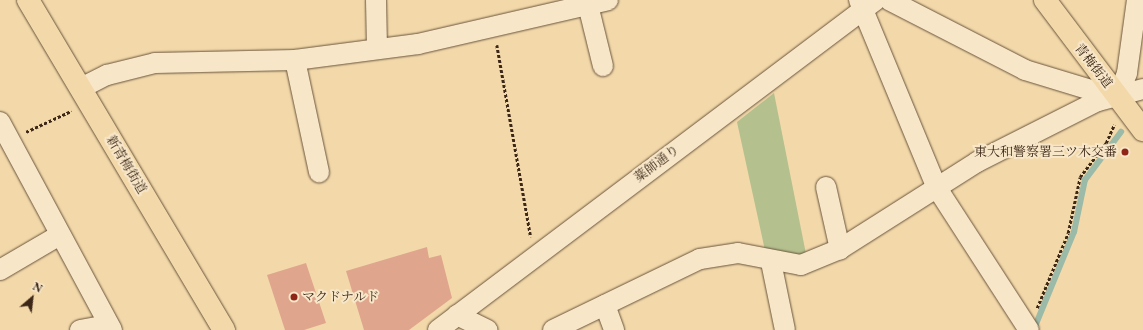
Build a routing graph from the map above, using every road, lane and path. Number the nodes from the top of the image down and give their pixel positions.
1 (28, 0) edge
2 (376, 0) edge
3 (608, 0) edge
4 (889, 0) edge
5 (1045, 0) edge
6 (1137, 0) edge
7 (866, 3) edge
8 (588, 5) junction
9 (494, 26) junction
10 (377, 49) junction
11 (295, 60) junction
12 (603, 66) dead end
13 (1143, 90) edge
14 (85, 96) junction
15 (1123, 105) junction
16 (0, 122) edge
17 (1143, 130) edge
18 (9, 140) junction
19 (320, 172) dead end
20 (826, 187) dead end
21 (937, 188) junction
22 (60, 235) junction
23 (840, 249) junction
24 (535, 256) junction
25 (771, 262) junction
26 (0, 270) edge
27 (605, 305) junction
28 (457, 315) junction
29 (110, 327) edge
30 (80, 330) edge
31 (224, 330) edge
32 (438, 330) edge
33 (488, 330) edge
34 (553, 330) edge
35 (614, 330) edge
36 (785, 330) edge
37 (1028, 330) edge

1 - 14 main road, 新青梅街道
2 - 10 street
3 - 8 street
4 - 15 street
5 - 15 main road, 青梅街道
6 - 15 street
7 - 21 street
7 - 24 street, 薬師通り
8 - 9 street
8 - 12 street
9 - 10 street
9 - 24 path
10 - 11 street
11 - 14 street
11 - 19 street
13 - 15 street
14 - 18 path
14 - 31 main road, 新青梅街道
15 - 17 main road, 青梅街道
15 - 21 street
15 - 37 path
16 - 18 street
18 - 22 street
20 - 23 street
21 - 23 street
21 - 37 street
22 - 26 street
22 - 29 street
23 - 25 street
24 - 28 street, 薬師通り
25 - 27 street
25 - 36 street
27 - 34 street
27 - 35 street
28 - 32 street, 薬師通り
28 - 33 street
29 - 30 street

